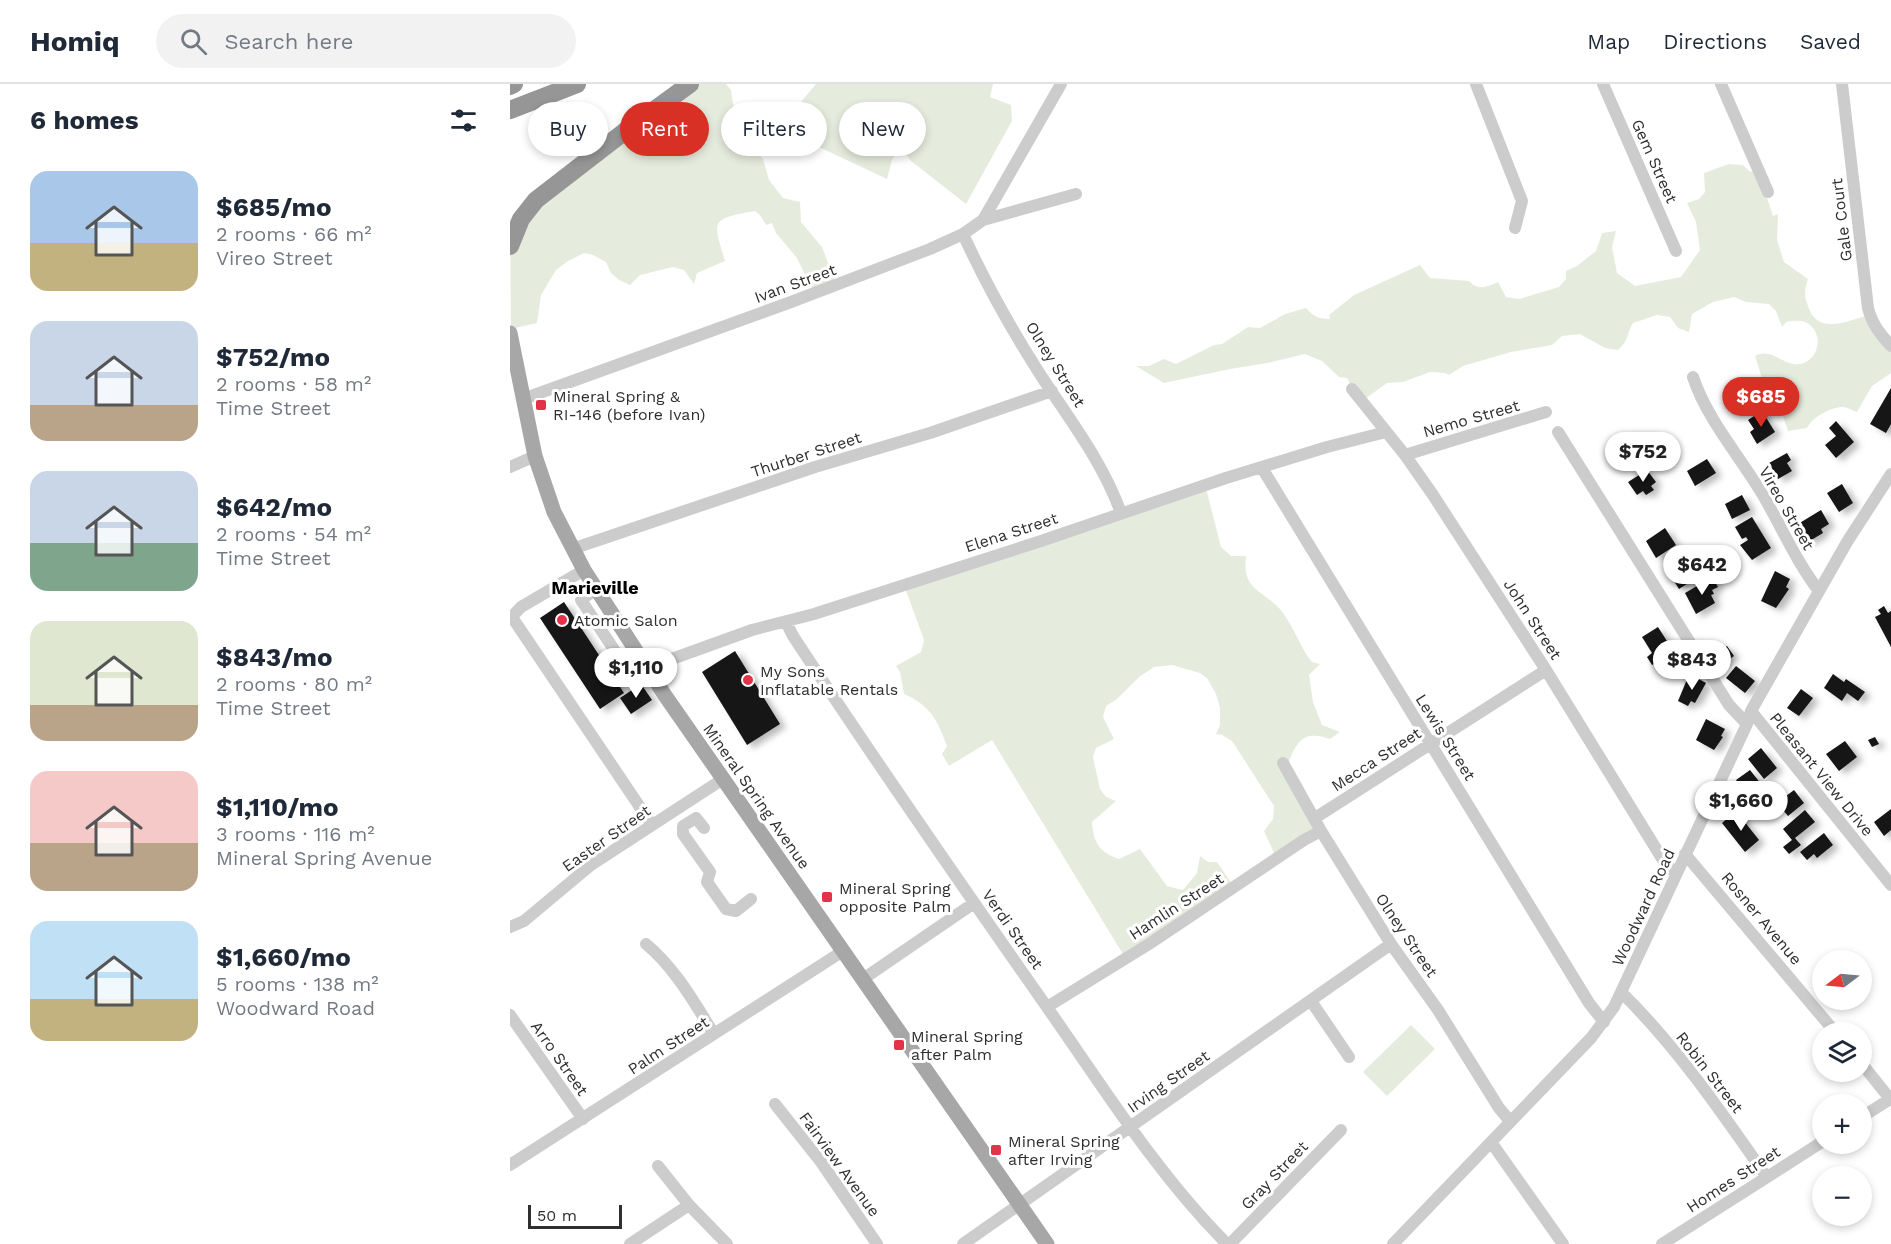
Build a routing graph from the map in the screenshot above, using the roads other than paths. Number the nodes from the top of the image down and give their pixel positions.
1 (514, 84) edge
2 (577, 84) edge
3 (690, 84) edge
4 (1061, 84) edge
5 (1476, 84) edge
6 (1603, 84) edge
7 (1721, 84) edge
8 (1842, 84) edge
9 (510, 86) edge
10 (512, 110) edge
11 (1768, 192) dead end
12 (1076, 194) dead end
13 (536, 200) junction
14 (510, 208) edge
15 (983, 220) junction
16 (1515, 228) dead end
17 (963, 234) junction
18 (510, 246) edge
19 (1676, 251) dead end
20 (510, 333) edge
21 (1891, 346) edge
22 (1693, 377) dead end
23 (1352, 389) dead end
24 (1052, 391) junction
25 (523, 399) junction
26 (1546, 412) dead end
27 (1386, 432) junction
28 (1558, 432) dead end
29 (1405, 454) junction
30 (535, 456) junction
31 (510, 466) edge
32 (1262, 468) junction
33 (1891, 474) edge
34 (1121, 513) junction
35 (572, 549) junction
36 (584, 570) junction
37 (1819, 591) junction
38 (511, 618) edge
39 (786, 622) junction
40 (648, 668) junction
41 (1546, 670) junction
42 (1751, 711) junction
43 (1747, 724) junction
44 (1430, 744) junction
45 (1282, 763) dead end
46 (723, 779) junction
47 (1315, 818) junction
48 (652, 825) junction
49 (704, 828) dead end
50 (1321, 831) junction
51 (1685, 854) junction
52 (1676, 874) junction
53 (1891, 885) edge
54 (751, 899) dead end
55 (974, 903) junction
56 (510, 927) edge
57 (646, 944) dead end
58 (1391, 944) junction
59 (843, 951) junction
60 (863, 979) junction
61 (1622, 993) junction
62 (1311, 1001) junction
63 (1047, 1007) junction
64 (510, 1015) edge
65 (1604, 1022) junction
66 (1827, 1022) edge
67 (714, 1034) junction
68 (1349, 1057) dead end
69 (1872, 1076) edge
70 (1891, 1099) edge
71 (776, 1104) dead end
72 (1872, 1111) edge
73 (583, 1119) junction
74 (1510, 1121) junction
75 (1131, 1127) junction
76 (1341, 1130) dead end
77 (1491, 1142) junction
78 (1812, 1148) edge
79 (510, 1165) edge
80 (658, 1166) dead end
81 (1766, 1176) junction
82 (689, 1205) junction
83 (1020, 1205) junction
84 (630, 1244) edge
85 (727, 1244) edge
86 (877, 1244) edge
87 (963, 1244) edge
88 (1047, 1244) edge
89 (1228, 1244) edge
90 (1393, 1244) edge
91 (1563, 1244) edge
92 (1662, 1244) edge

1 - 9 highway
2 - 10 highway
3 - 13 highway
4 - 15 street
5 - 16 street
6 - 19 street, Gem Street
7 - 11 street
8 - 21 street, Gale Court
12 - 15 street, Ivan Street
13 - 14 highway
13 - 18 highway
15 - 17 street, Ivan Street
17 - 24 street, Olney Street
17 - 25 street, Ivan Street
20 - 25 main road, Mineral Spring Avenue
22 - 37 street, Vireo Street
23 - 27 street, John Street
24 - 34 street, Olney Street
24 - 35 street, Thurber Street
25 - 30 main road, Mineral Spring Avenue
26 - 29 street, Nemo Street
27 - 29 street, John Street
27 - 32 street, Elena Street
28 - 43 street
29 - 41 street, John Street
30 - 31 street
30 - 35 main road, Mineral Spring Avenue
32 - 34 street, Elena Street
32 - 44 street, Lewis Street
33 - 37 street, Woodward Road
34 - 39 street, Elena Street
35 - 36 main road, Mineral Spring Avenue
36 - 38 street
36 - 40 main road, Mineral Spring Avenue
37 - 42 street, Woodward Road
38 - 48 street
39 - 40 street, Elena Street
39 - 55 street, Verdi Street
40 - 46 main road, Mineral Spring Avenue
41 - 44 street, Mecca Street
41 - 52 street, John Street
42 - 43 street, Woodward Road
42 - 53 street, Pleasant View Drive
43 - 51 street, Woodward Road
44 - 47 street, Mecca Street
44 - 65 street, Lewis Street
45 - 47 street, Olney Street
46 - 48 street, Easter Street
46 - 59 main road, Mineral Spring Avenue
47 - 50 street, Olney Street
48 - 56 street, Easter Street
49 - 54 street
50 - 58 street, Olney Street
50 - 63 street, Hamlin Street
51 - 52 street, Woodward Road
51 - 66 street, Rosner Avenue
52 - 61 street, Woodward Road
55 - 60 street
55 - 63 street, Verdi Street
57 - 67 street
58 - 62 street, Irving Street
58 - 74 street, Olney Street
59 - 60 main road, Mineral Spring Avenue
59 - 67 street, Palm Street
60 - 83 main road, Mineral Spring Avenue
61 - 65 street, Woodward Road
61 - 81 street, Robin Street
62 - 68 street
62 - 75 street, Irving Street
63 - 75 street, Verdi Street
64 - 73 street, Arro Street
65 - 74 street, Woodward Road
67 - 73 street, Palm Street
69 - 70 street
70 - 72 street
71 - 86 street, Fairview Avenue
73 - 79 street, Palm Street
74 - 77 street, Woodward Road
75 - 83 street, Irving Street
75 - 89 street, Verdi Street
76 - 89 street, Gray Street
77 - 90 street, Woodward Road
77 - 91 street
78 - 81 street, Homes Street
80 - 82 street
81 - 92 street, Homes Street
82 - 84 street
82 - 85 street
83 - 87 street, Irving Street
83 - 88 main road, Mineral Spring Avenue

